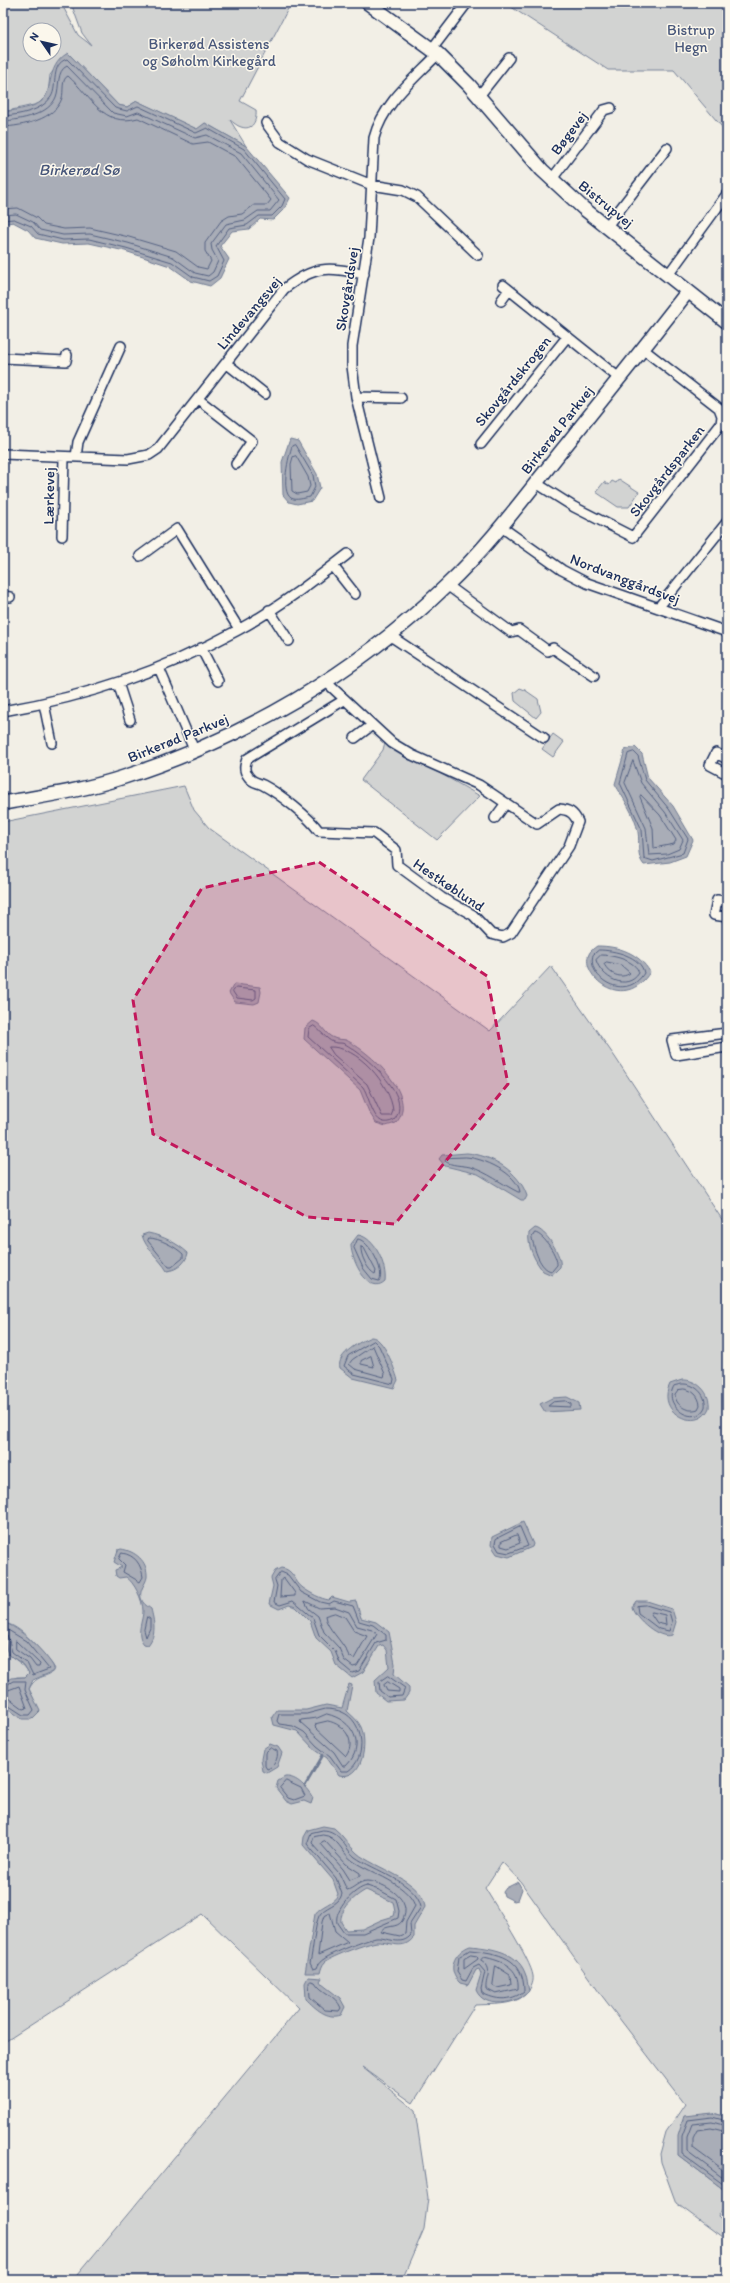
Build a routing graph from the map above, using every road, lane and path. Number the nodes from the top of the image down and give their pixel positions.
1 (368, 3) edge
2 (467, 3) edge
3 (435, 52) junction
4 (509, 58) dead end
5 (479, 96) junction
6 (611, 108) dead end
7 (266, 123) dead end
8 (667, 148) dead end
9 (552, 179) junction
10 (372, 185) junction
11 (727, 194) edge
12 (607, 226) junction
13 (478, 255) dead end
14 (364, 274) junction
15 (668, 275) junction
16 (688, 291) junction
17 (501, 301) dead end
18 (727, 322) edge
19 (567, 337) junction
20 (121, 346) dead end
21 (643, 349) junction
22 (67, 355) dead end
23 (3, 358) edge
24 (226, 363) junction
25 (619, 378) junction
26 (265, 394) dead end
27 (356, 397) junction
28 (401, 398) dead end
29 (198, 399) junction
30 (481, 444) dead end
31 (3, 454) edge
32 (76, 457) junction
33 (64, 458) junction
34 (236, 464) dead end
35 (536, 483) junction
36 (381, 498) dead end
37 (727, 522) edge
38 (500, 526) junction
39 (62, 536) dead end
40 (348, 554) dead end
41 (140, 556) dead end
42 (333, 566) junction
43 (447, 586) junction
44 (355, 594) dead end
45 (658, 608) junction
46 (269, 610) junction
47 (239, 629) junction
48 (727, 632) edge
49 (389, 636) junction
50 (289, 641) dead end
51 (201, 648) junction
52 (159, 668) junction
53 (594, 676) dead end
54 (218, 681) dead end
55 (325, 681) junction
56 (118, 683) junction
57 (344, 700) junction
58 (44, 704) junction
59 (3, 711) edge
60 (130, 720) dead end
61 (371, 726) junction
62 (355, 738) dead end
63 (544, 738) dead end
64 (52, 743) dead end
65 (195, 752) junction
66 (727, 759) edge
67 (727, 774) edge
68 (3, 803) edge
69 (506, 803) junction
70 (495, 818) dead end
71 (727, 902) edge
72 (727, 917) edge
73 (727, 1033) edge
74 (727, 1047) edge

1 - 3 street, Bistrupvej
2 - 3 street, Skovgårdsvej
3 - 5 street, Bistrupvej
3 - 10 street, Skovgårdsvej
4 - 5 street
5 - 9 street, Bistrupvej
6 - 9 street, Bøgevej
7 - 10 street
8 - 12 street
9 - 12 street, Bistrupvej
10 - 13 street
10 - 14 street, Skovgårdsvej
11 - 15 street
12 - 15 street, Bistrupvej
14 - 24 street, Lindevangsvej
14 - 27 street, Skovgårdsvej
15 - 16 street, Bistrupvej
16 - 18 street, Bistrupvej
16 - 21 street, Birkerød Parkvej
17 - 19 street, Skovgårdskrogen
19 - 25 street, Skovgårdskrogen
19 - 30 street, Skovgårdskrogen
20 - 32 street
21 - 25 street, Birkerød Parkvej
21 - 35 street, Skovgårdsparken
22 - 23 street
24 - 26 street, Lindevangsvej
24 - 29 street, Lindevangsvej
25 - 35 street, Birkerød Parkvej
27 - 28 street
27 - 36 street, Skovgårdsvej
29 - 32 street, Lindevangsvej
29 - 34 street
31 - 33 street, Lindevangsvej
32 - 33 street, Lindevangsvej
33 - 39 street, Lærkevej
35 - 38 street, Birkerød Parkvej
37 - 45 street
38 - 43 street, Birkerød Parkvej
38 - 45 street, Nordvanggårdsvej
40 - 42 street
41 - 47 street
42 - 44 street
42 - 46 street
43 - 49 street, Birkerød Parkvej
43 - 53 street
45 - 48 street, Nordvanggårdsvej
46 - 47 street
46 - 50 street
47 - 51 street
49 - 55 street, Birkerød Parkvej
49 - 63 street
51 - 52 street
51 - 54 street
52 - 56 street
52 - 65 street
55 - 57 street, Hestkøblund
55 - 65 street, Birkerød Parkvej
56 - 58 street
56 - 60 street
57 - 61 street, Hestkøblund
57 - 69 street, Hestkøblund
58 - 59 street
58 - 64 street
61 - 62 street
61 - 69 street, Hestkøblund
65 - 68 street, Birkerød Parkvej
66 - 67 street
69 - 70 street
71 - 72 street
73 - 74 street

